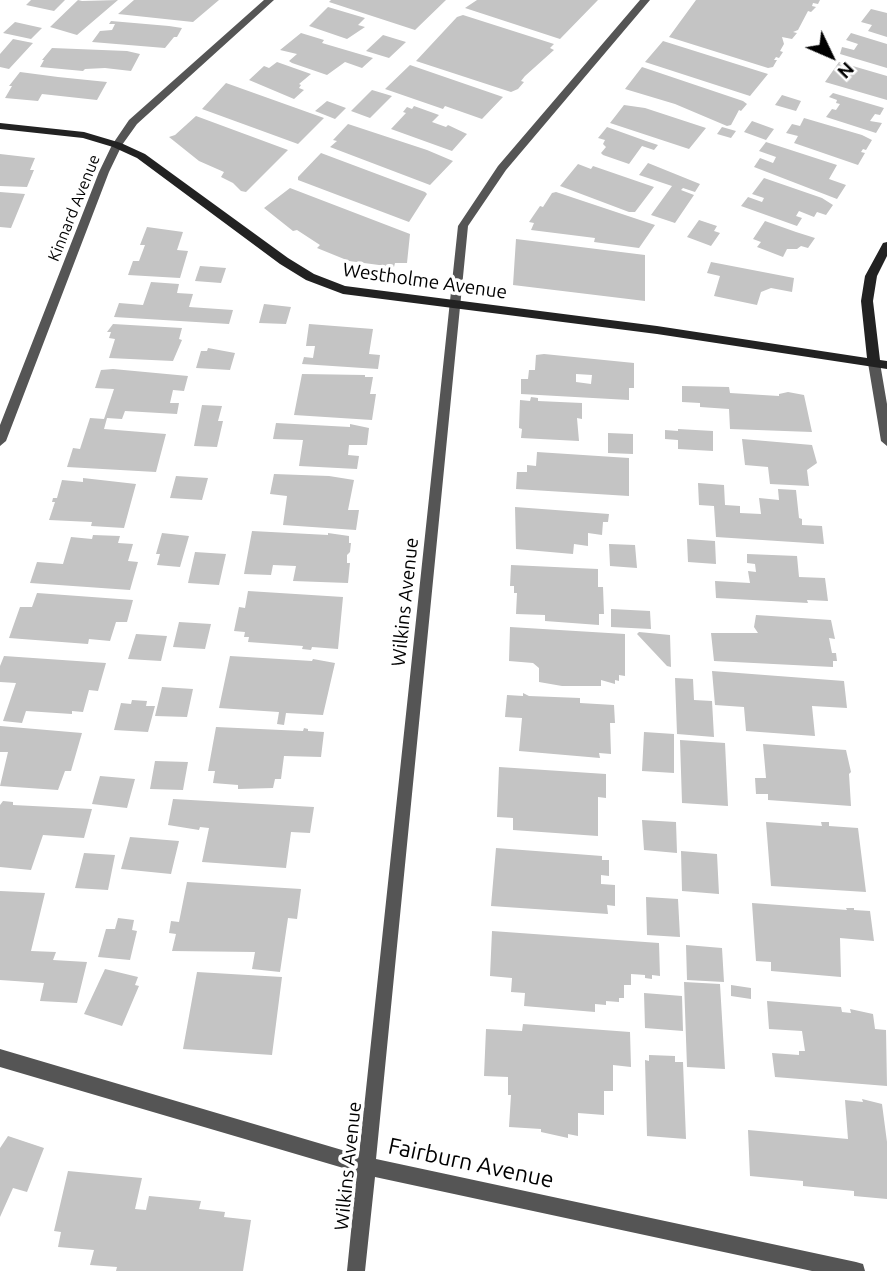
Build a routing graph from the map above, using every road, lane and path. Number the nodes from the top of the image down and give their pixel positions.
1 (269, 0) edge
2 (645, 0) edge
3 (0, 126) edge
4 (117, 145) junction
5 (887, 246) edge
6 (454, 304) junction
7 (874, 363) junction
8 (887, 365) edge
9 (887, 440) edge
10 (0, 441) edge
11 (0, 1058) edge
12 (368, 1166) junction
13 (356, 1271) edge
14 (856, 1271) edge

1 - 4 street, Kinnard Avenue
2 - 6 street, Wilkins Avenue
3 - 4 street, Westholme Avenue
4 - 6 street, Westholme Avenue
4 - 10 street, Kinnard Avenue
5 - 7 street
6 - 7 street, Westholme Avenue
6 - 12 street, Wilkins Avenue
7 - 8 street, Westholme Avenue
7 - 9 street
11 - 12 street, Fairburn Avenue
12 - 13 street, Wilkins Avenue
12 - 14 street, Fairburn Avenue

